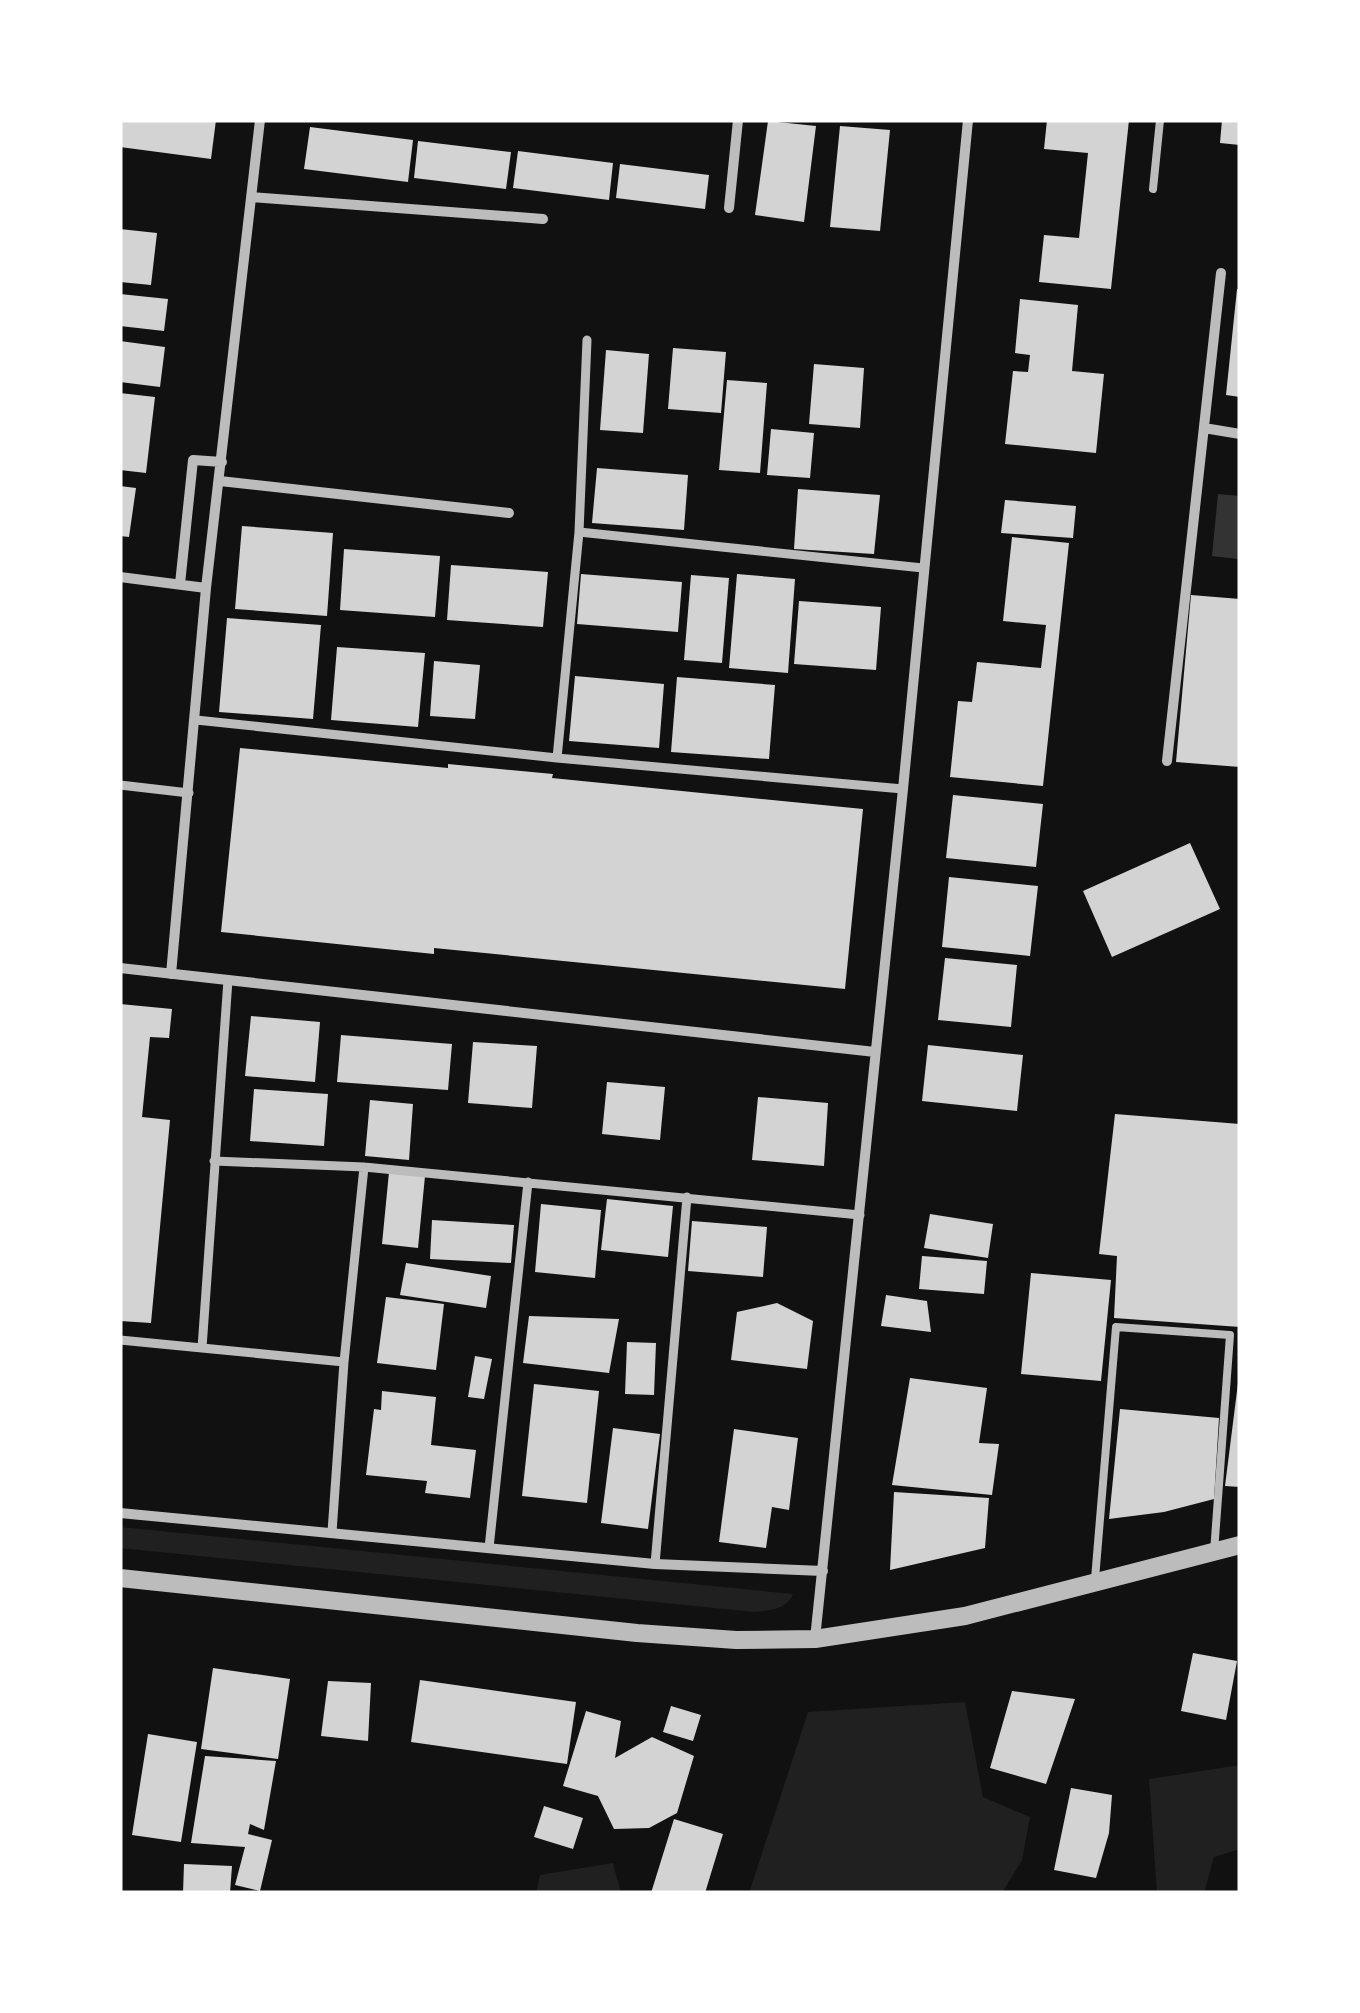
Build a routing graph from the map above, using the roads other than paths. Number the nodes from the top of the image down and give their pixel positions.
1 (260, 120) edge
2 (738, 120) edge
3 (968, 120) edge
4 (1160, 120) edge
5 (1153, 189) dead end
6 (252, 197) junction
7 (729, 208) dead end
8 (543, 219) dead end
9 (1221, 272) dead end
10 (586, 340) dead end
11 (1204, 428) junction
12 (1240, 434) edge
13 (222, 462) junction
14 (220, 481) junction
15 (509, 513) dead end
16 (579, 532) junction
17 (923, 568) junction
18 (120, 578) edge
19 (180, 584) junction
20 (206, 588) junction
21 (196, 720) junction
22 (558, 758) junction
23 (1167, 762) dead end
24 (120, 785) edge
25 (903, 788) junction
26 (190, 793) junction
27 (120, 968) edge
28 (171, 974) junction
29 (228, 980) junction
30 (875, 1052) junction
31 (214, 1160) junction
32 (364, 1167) junction
33 (528, 1182) junction
34 (687, 1197) junction
35 (860, 1215) junction
36 (120, 1340) edge
37 (202, 1348) junction
38 (344, 1362) junction
39 (120, 1513) edge
40 (332, 1532) junction
41 (1240, 1545) edge
42 (489, 1548) junction
43 (1214, 1552) junction
44 (655, 1564) junction
45 (823, 1571) junction
46 (120, 1578) edge
47 (1095, 1584) junction
48 (815, 1639) junction

1 - 6 street
2 - 7 street
3 - 17 street
4 - 5 lane
6 - 8 street
6 - 13 street
9 - 11 street
10 - 16 street
11 - 12 street
11 - 23 street
13 - 14 street
13 - 19 street
14 - 15 street
14 - 20 street
16 - 17 street
16 - 22 street
17 - 25 street
18 - 19 street
19 - 20 street
20 - 21 street
21 - 22 street
21 - 26 street
22 - 25 street
24 - 26 street
25 - 30 street
26 - 28 street
27 - 28 street
28 - 29 street
29 - 30 street
29 - 31 street
30 - 35 street
31 - 32 street
31 - 37 street
32 - 33 street
32 - 38 street
33 - 34 street
33 - 42 street
34 - 35 street
34 - 44 street
35 - 45 street
36 - 37 street
37 - 38 street
38 - 40 street
39 - 40 street
40 - 42 street
41 - 43 street
42 - 44 street
43 - 47 street
43 - 47 lane
44 - 45 street
45 - 48 street
46 - 48 street
47 - 48 street

